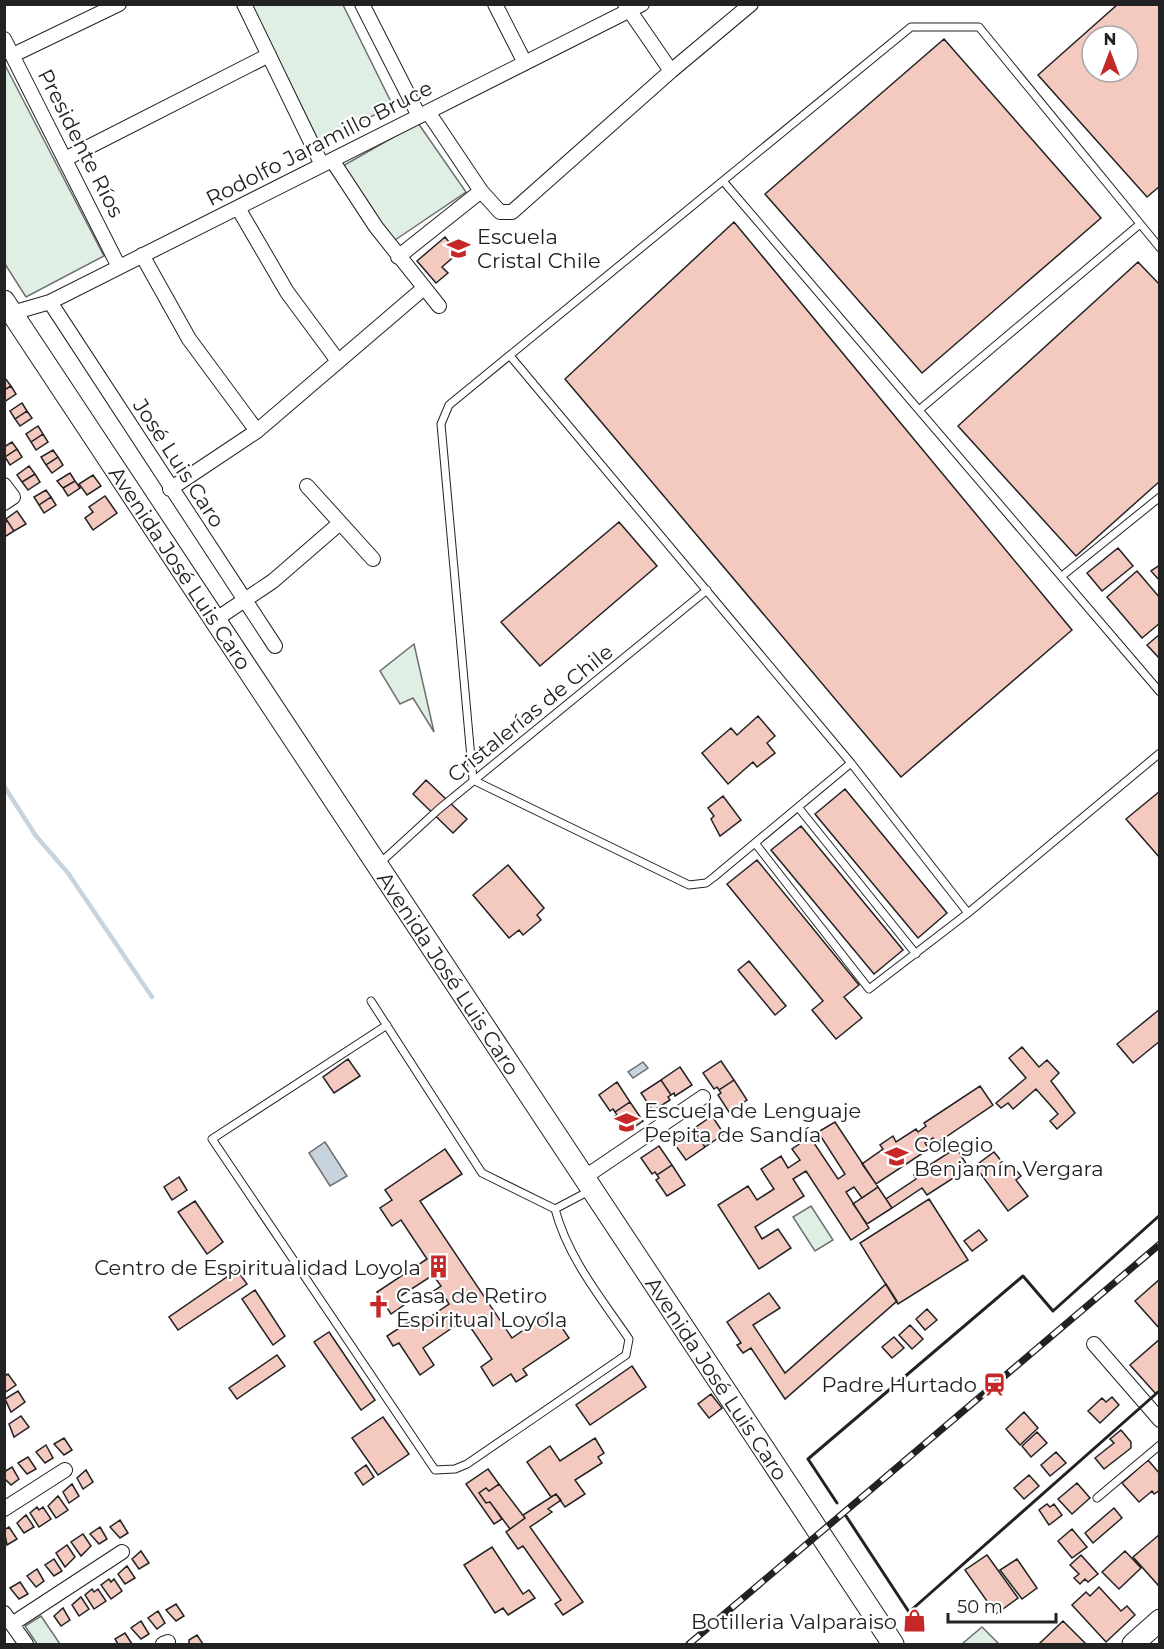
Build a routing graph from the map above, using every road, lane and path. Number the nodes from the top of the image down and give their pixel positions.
1 (244, 4) edge
2 (363, 4) edge
3 (495, 4) edge
4 (642, 4) edge
5 (751, 4) edge
6 (117, 5) edge
7 (627, 8) edge
8 (4, 39) edge
9 (13, 55) junction
10 (269, 55) junction
11 (525, 63) junction
12 (671, 71) junction
13 (423, 114) junction
14 (65, 159) junction
15 (327, 162) junction
16 (723, 181) junction
17 (481, 191) junction
18 (238, 208) junction
19 (1140, 224) junction
20 (1160, 248) edge
21 (142, 255) junction
22 (398, 257) junction
23 (119, 267) junction
24 (424, 288) junction
25 (50, 302) junction
26 (439, 306) dead end
27 (8, 307) edge
28 (511, 357) junction
29 (338, 362) junction
30 (919, 410) junction
31 (257, 430) junction
32 (4, 485) edge
33 (307, 486) dead end
34 (170, 489) junction
35 (1160, 497) edge
36 (9, 500) edge
37 (340, 523) junction
38 (373, 559) dead end
39 (1062, 576) junction
40 (707, 590) junction
41 (244, 601) junction
42 (215, 620) junction
43 (275, 646) dead end
44 (1160, 692) edge
45 (1160, 753) edge
46 (851, 763) junction
47 (473, 780) junction
48 (798, 807) junction
49 (755, 843) junction
50 (378, 865) junction
51 (968, 913) junction
52 (915, 954) junction
53 (371, 1001) dead end
54 (387, 1025) junction
55 (703, 1097) dead end
56 (589, 1183) junction
57 (555, 1209) junction
58 (1094, 1344) dead end
59 (1160, 1420) edge
60 (1160, 1445) edge
61 (65, 1470) dead end
62 (1097, 1498) dead end
63 (4, 1509) edge
64 (122, 1552) dead end
65 (8, 1619) edge
66 (1160, 1620) edge
67 (1138, 1643) edge
68 (26, 1644) edge
69 (892, 1644) edge

1 - 10 street
2 - 13 street
3 - 11 street
4 - 7 street, Rodolfo Jaramillo Bruce
5 - 12 street
6 - 9 street
7 - 11 street, Rodolfo Jaramillo Bruce
7 - 12 street
8 - 9 street, Presidente Ríos
9 - 14 street, Presidente Ríos
10 - 14 street
10 - 15 street
11 - 13 street, Rodolfo Jaramillo Bruce
12 - 17 street
13 - 15 street, Rodolfo Jaramillo Bruce
13 - 17 street
14 - 23 street, Presidente Ríos
15 - 18 street, Rodolfo Jaramillo Bruce
15 - 22 street
16 - 19 lane
16 - 28 lane
16 - 30 lane
17 - 22 street
18 - 21 street, Rodolfo Jaramillo Bruce
18 - 29 street
19 - 20 lane
19 - 30 lane
21 - 23 street, Rodolfo Jaramillo Bruce
21 - 31 street
22 - 24 street
23 - 25 street, Rodolfo Jaramillo Bruce
24 - 26 street
24 - 29 street
25 - 27 street, Rodolfo Jaramillo Bruce
25 - 34 street, José Luis Caro
27 - 42 main road, Avenida José Luis Caro
28 - 40 lane
28 - 47 lane
29 - 31 street
30 - 39 lane
31 - 34 street
32 - 36 street
33 - 37 street
34 - 41 street, José Luis Caro
35 - 39 lane
37 - 38 street
37 - 41 street
39 - 44 lane
40 - 46 lane
40 - 47 lane, Cristalerías de Chile
41 - 42 street
41 - 43 street, José Luis Caro
42 - 50 main road, Avenida José Luis Caro
45 - 51 lane
46 - 48 lane
46 - 51 lane
47 - 49 lane
47 - 50 lane, Cristalerías de Chile
48 - 49 lane
48 - 52 lane
49 - 52 lane
50 - 56 main road, Avenida José Luis Caro
51 - 52 lane
53 - 54 lane
54 - 57 lane
54 - 57 lane
55 - 56 street
56 - 57 lane
56 - 69 main road, Avenida José Luis Caro
58 - 59 street
60 - 62 lane
61 - 63 street
64 - 65 street
65 - 68 street
66 - 67 main road

